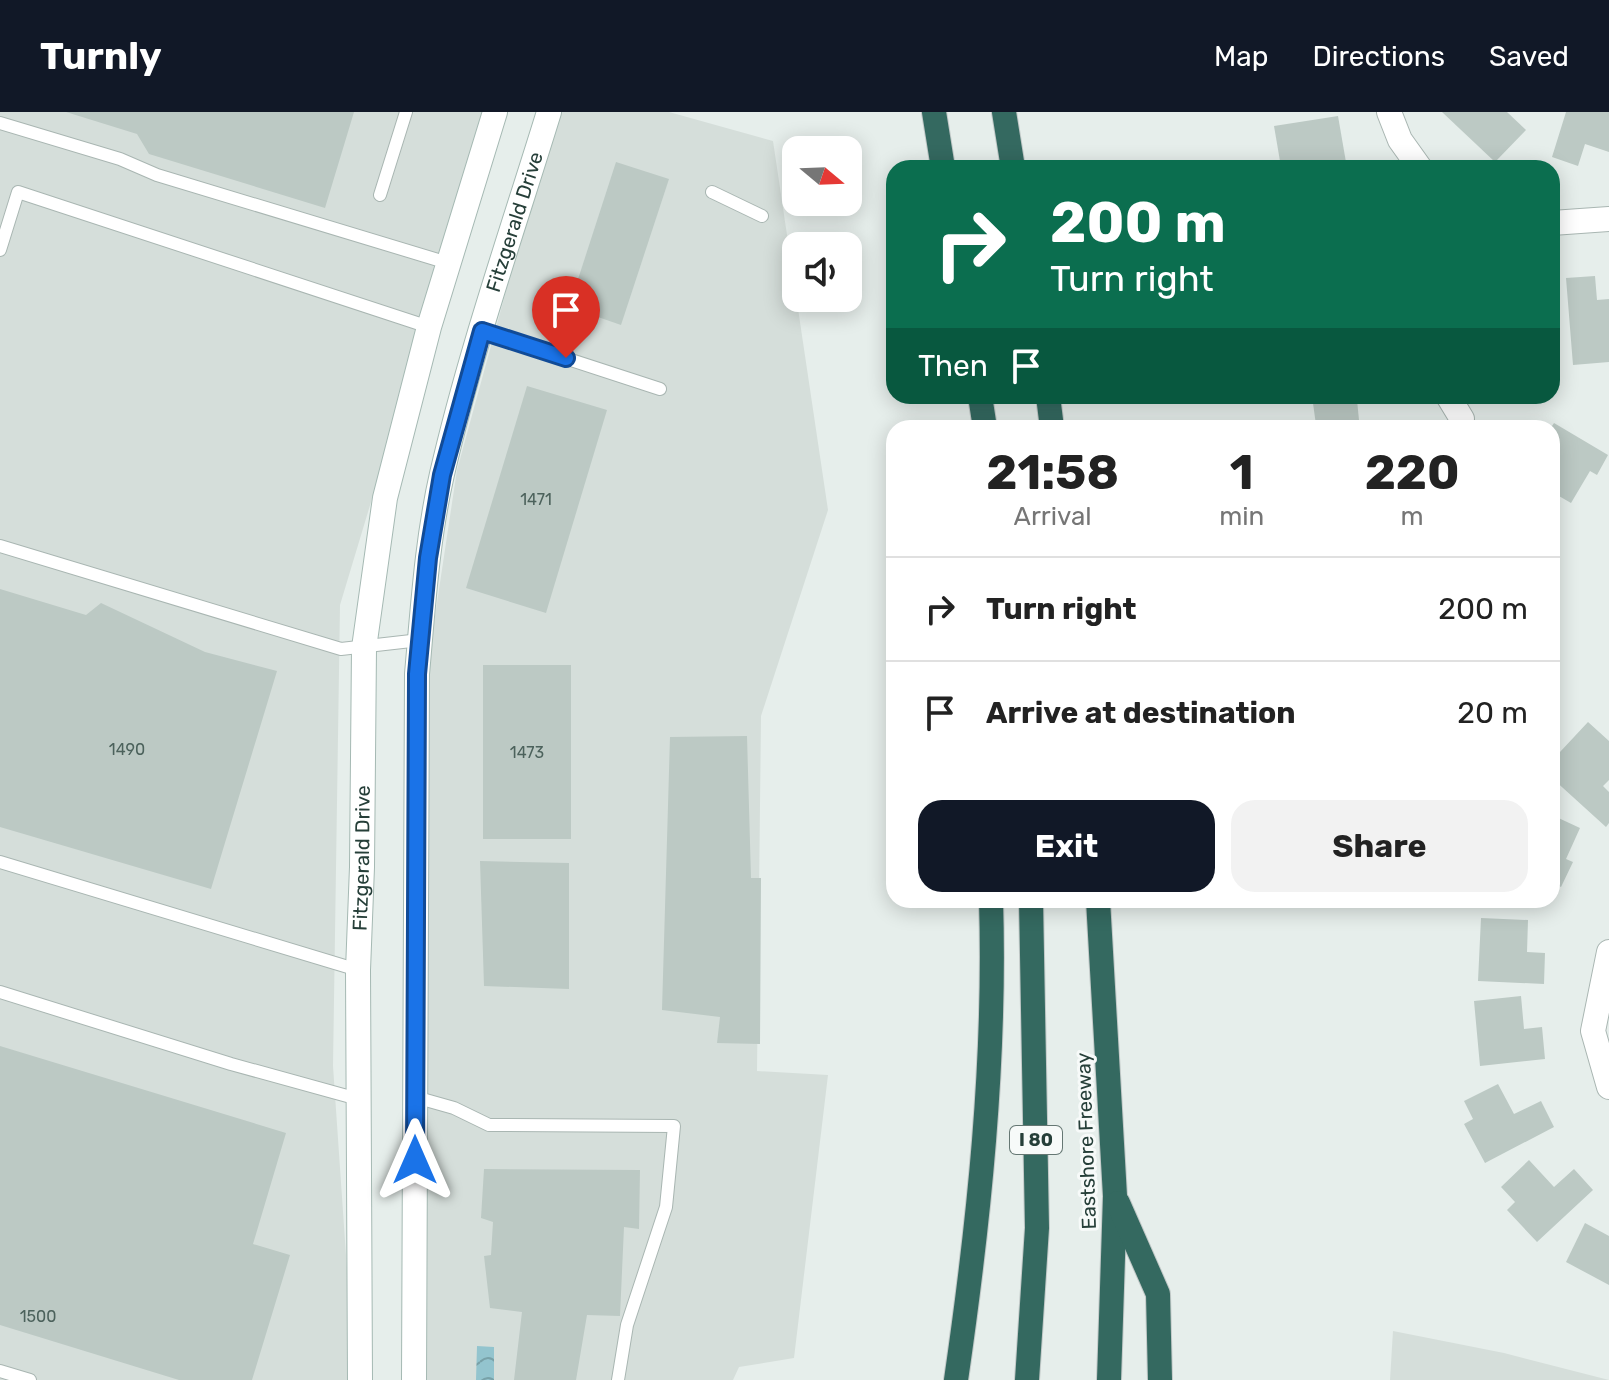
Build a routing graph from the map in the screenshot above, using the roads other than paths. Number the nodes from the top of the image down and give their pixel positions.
1 (406, 112) edge
2 (495, 112) edge
3 (549, 112) edge
4 (934, 112) edge
5 (1004, 112) edge
6 (1389, 112) edge
7 (0, 123) edge
8 (942, 160) edge
9 (1012, 160) edge
10 (1414, 160) edge
11 (712, 192) dead end
12 (380, 195) dead end
13 (762, 216) dead end
14 (1609, 219) edge
15 (1560, 222) edge
16 (0, 250) edge
17 (448, 263) junction
18 (429, 327) junction
19 (482, 331) junction
20 (660, 389) dead end
21 (1453, 404) edge
22 (1462, 419) dead end
23 (0, 546) edge
24 (420, 640) junction
25 (364, 648) junction
26 (0, 862) edge
27 (991, 908) edge
28 (1031, 908) edge
29 (1098, 908) edge
30 (1609, 952) edge
31 (358, 970) junction
32 (0, 992) edge
33 (1609, 1087) edge
34 (415, 1097) junction
35 (358, 1099) junction
36 (1115, 1196) junction
37 (0, 1371) edge
38 (30, 1380) edge
39 (360, 1380) edge
40 (414, 1380) edge
41 (618, 1380) edge
42 (956, 1380) edge
43 (1027, 1380) edge
44 (1109, 1380) edge
45 (1160, 1380) edge

1 - 12 lane
2 - 17 main road, Fitzgerald Drive
3 - 19 main road, Fitzgerald Drive
4 - 8 highway
5 - 9 highway
6 - 10 main road
7 - 17 lane
11 - 13 lane
14 - 15 main road
16 - 18 lane
17 - 18 main road, Fitzgerald Drive
18 - 25 main road, Fitzgerald Drive
19 - 20 lane
19 - 24 main road, Fitzgerald Drive
21 - 22 main road
23 - 25 lane
24 - 25 lane
24 - 34 main road, Fitzgerald Drive
25 - 31 main road, Fitzgerald Drive
26 - 31 lane
27 - 42 highway
28 - 43 highway, I 80
29 - 36 highway, Eastshore Freeway
30 - 33 main road
31 - 35 main road, Fitzgerald Drive
32 - 35 lane
34 - 40 main road, Fitzgerald Drive
34 - 41 lane
35 - 39 main road, Fitzgerald Drive
36 - 44 highway, Eastshore Freeway
36 - 45 highway
37 - 38 lane

